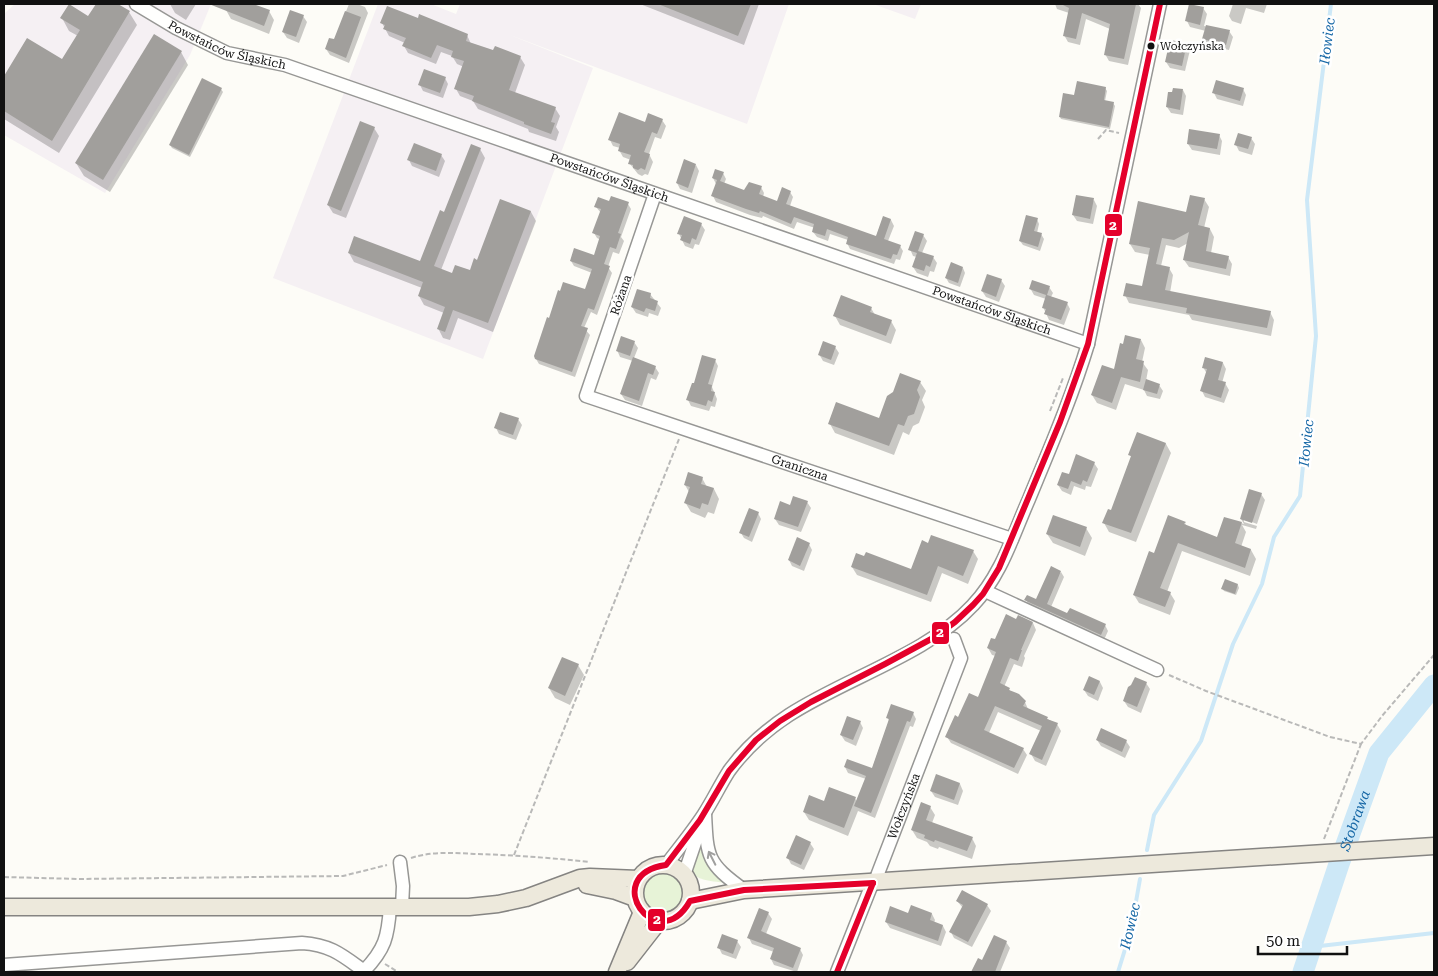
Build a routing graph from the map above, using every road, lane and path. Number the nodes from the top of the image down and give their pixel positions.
1 (136, 4) edge
2 (1160, 4) edge
3 (1120, 138) dead end
4 (1098, 139) dead end
5 (655, 194) junction
6 (1088, 344) junction
7 (1063, 377) dead end
8 (586, 396) joint
9 (1050, 413) dead end
10 (683, 429) junction
11 (1012, 539) junction
12 (985, 591) junction
13 (954, 639) dead end
14 (1434, 655) edge
15 (1157, 670) joint
16 (1361, 744) junction
17 (705, 813) junction
18 (1434, 846) edge
19 (1322, 853) junction
20 (514, 855) junction
21 (400, 862) junction
22 (594, 862) dead end
23 (666, 865) junction
24 (4, 877) edge
25 (638, 879) junction
26 (567, 883) junction
27 (873, 883) junction
28 (688, 887) junction
29 (744, 890) junction
30 (638, 905) junction
31 (4, 907) edge
32 (396, 908) junction
33 (659, 922) junction
34 (4, 965) edge
35 (618, 972) edge
36 (837, 972) edge

1 - 5 street, Powstańców Śląskich
2 - 6 street
3 - 4 path
5 - 6 street, Powstańców Śląskich
5 - 8 street, Różana
6 - 11 street
7 - 9 path
8 - 10 street, Graniczna
10 - 11 street, Graniczna
10 - 20 path
11 - 12 street
12 - 15 street
12 - 17 street
13 - 27 street, Wołczyńska
14 - 16 path
15 - 16 path
16 - 19 path
17 - 23 street
17 - 28 street
29 -> 17 street
18 - 19 main road
19 - 27 main road
20 - 21 path
20 - 22 path
21 - 24 path
21 - 32 street
23 - 25 main road
23 - 28 main road
25 - 26 main road
25 - 30 main road
26 - 30 main road
26 - 32 main road
27 - 29 main road
27 - 36 street, Wołczyńska
28 - 29 main road
28 - 33 main road
30 - 33 main road
30 - 35 main road
31 - 32 main road
32 - 34 street
33 - 35 main road

